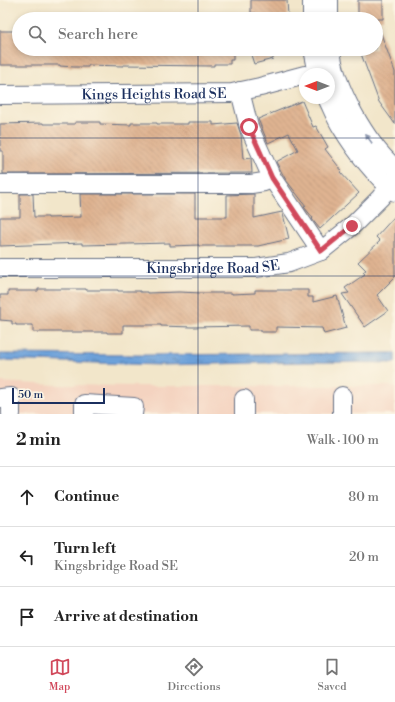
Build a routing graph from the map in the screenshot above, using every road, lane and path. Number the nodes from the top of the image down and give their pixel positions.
1 (312, 0) edge
2 (329, 0) edge
3 (312, 12) edge
4 (329, 12) edge
5 (314, 56) edge
6 (327, 56) edge
7 (316, 68) edge
8 (320, 68) edge
9 (299, 77) edge
10 (335, 87) edge
11 (240, 91) junction
12 (0, 94) edge
13 (330, 104) edge
14 (395, 168) edge
15 (272, 178) junction
16 (0, 184) edge
17 (393, 186) edge
18 (321, 251) junction
19 (0, 268) edge
20 (342, 396) dead end
21 (0, 398) edge
22 (11, 414) edge
23 (84, 414) edge
24 (134, 414) edge
25 (342, 414) edge

1 - 3 street
2 - 4 street
5 - 7 street
6 - 8 street
9 - 11 street, Kings Heights Road SE
14 -> 10 street
11 - 12 street, Kings Heights Road SE
11 - 15 street
13 - 17 street
15 - 16 street
15 - 18 street
17 - 18 street, Kingsbridge Road SE
18 - 19 street, Kingsbridge Road SE
20 - 25 street
21 - 22 street
23 - 24 street

